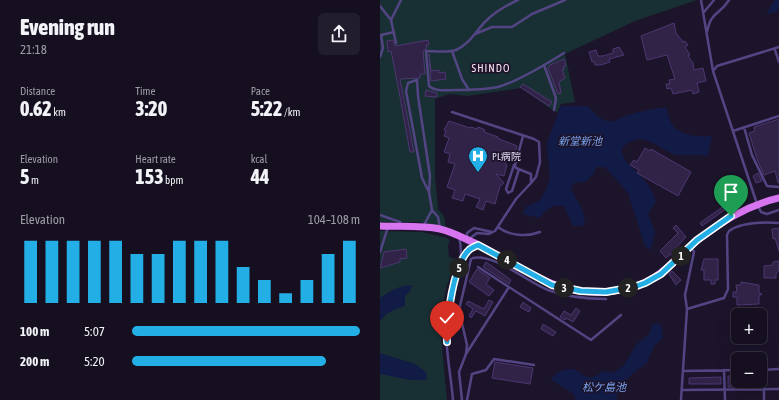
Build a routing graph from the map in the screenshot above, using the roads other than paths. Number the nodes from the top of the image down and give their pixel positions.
1 (401, 0) edge
2 (518, 0) edge
3 (565, 0) edge
4 (701, 0) edge
5 (714, 0) edge
6 (729, 0) edge
7 (380, 6) edge
8 (703, 12) junction
9 (391, 20) junction
10 (394, 32) junction
11 (474, 34) junction
12 (380, 35) edge
13 (707, 35) junction
14 (396, 43) dead end
15 (779, 47) edge
16 (774, 50) junction
17 (452, 51) junction
18 (564, 53) dead end
19 (380, 57) edge
20 (779, 62) edge
21 (544, 65) junction
22 (713, 71) junction
23 (469, 90) junction
24 (554, 110) dead end
25 (452, 112) dead end
26 (779, 116) edge
27 (744, 128) junction
28 (733, 131) junction
29 (523, 136) junction
30 (515, 165) junction
31 (518, 169) junction
32 (531, 183) junction
33 (779, 187) edge
34 (429, 192) junction
35 (779, 198) edge
36 (757, 204) junction
37 (432, 210) junction
38 (779, 210) edge
39 (380, 214) edge
40 (779, 223) edge
41 (380, 226) edge
42 (388, 226) junction
43 (401, 227) junction
44 (424, 227) junction
45 (498, 227) junction
46 (440, 229) junction
47 (493, 232) junction
48 (540, 232) dead end
49 (459, 236) junction
50 (468, 240) junction
51 (478, 245) junction
52 (691, 247) junction
53 (380, 252) edge
54 (462, 260) junction
55 (478, 267) dead end
56 (509, 287) junction
57 (606, 299) dead end
58 (687, 309) junction
59 (621, 315) dead end
60 (466, 354) junction
61 (534, 366) dead end
62 (724, 370) junction
63 (731, 370) edge
64 (767, 370) edge
65 (779, 370) edge
66 (683, 371) junction
67 (764, 389) junction
68 (779, 389) edge
69 (682, 390) junction
70 (725, 390) junction
71 (453, 400) edge
72 (465, 400) edge
73 (681, 400) edge
74 (725, 400) edge
75 (764, 400) edge

1 - 9 lane
2 - 11 lane
3 - 11 lane
4 - 8 lane
5 - 8 lane
6 - 13 lane
7 - 9 lane
8 - 13 lane
9 - 10 lane
10 - 12 lane
10 - 14 lane
11 - 17 lane
12 - 19 lane
13 - 22 lane
15 - 16 lane
16 - 20 lane
16 - 22 lane
17 - 23 lane
17 - 23 lane
18 - 21 lane
21 - 23 lane
21 - 24 lane
22 - 28 lane
25 - 29 lane
26 - 27 lane
27 - 28 lane
27 - 33 lane
28 - 36 lane
29 - 30 lane
29 - 32 lane
30 - 31 lane
30 - 31 lane
31 - 32 lane
32 - 45 lane
34 - 34 lane
34 - 37 lane
35 - 36 main road
36 - 38 lane
36 - 52 main road
37 - 44 lane
37 - 46 lane
39 - 43 lane
40 - 58 lane
41 - 42 main road
42 - 43 main road
42 - 53 lane
43 - 44 main road
44 - 46 main road
45 - 47 lane
45 - 48 lane
46 - 49 main road
47 - 50 lane
47 - 50 lane
49 - 50 main road
49 - 54 lane
50 - 51 main road
51 - 52 main road
51 - 54 lane
52 - 58 lane
54 - 71 lane
55 - 56 lane
56 - 59 lane
56 - 60 lane
57 - 60 lane
58 - 66 lane
60 - 72 lane
61 - 72 lane
62 - 63 lane
62 - 66 lane
62 - 70 lane
64 - 65 lane
66 - 69 lane
67 - 68 lane
67 - 70 lane
67 - 75 lane
69 - 70 lane
69 - 73 lane
70 - 74 lane

